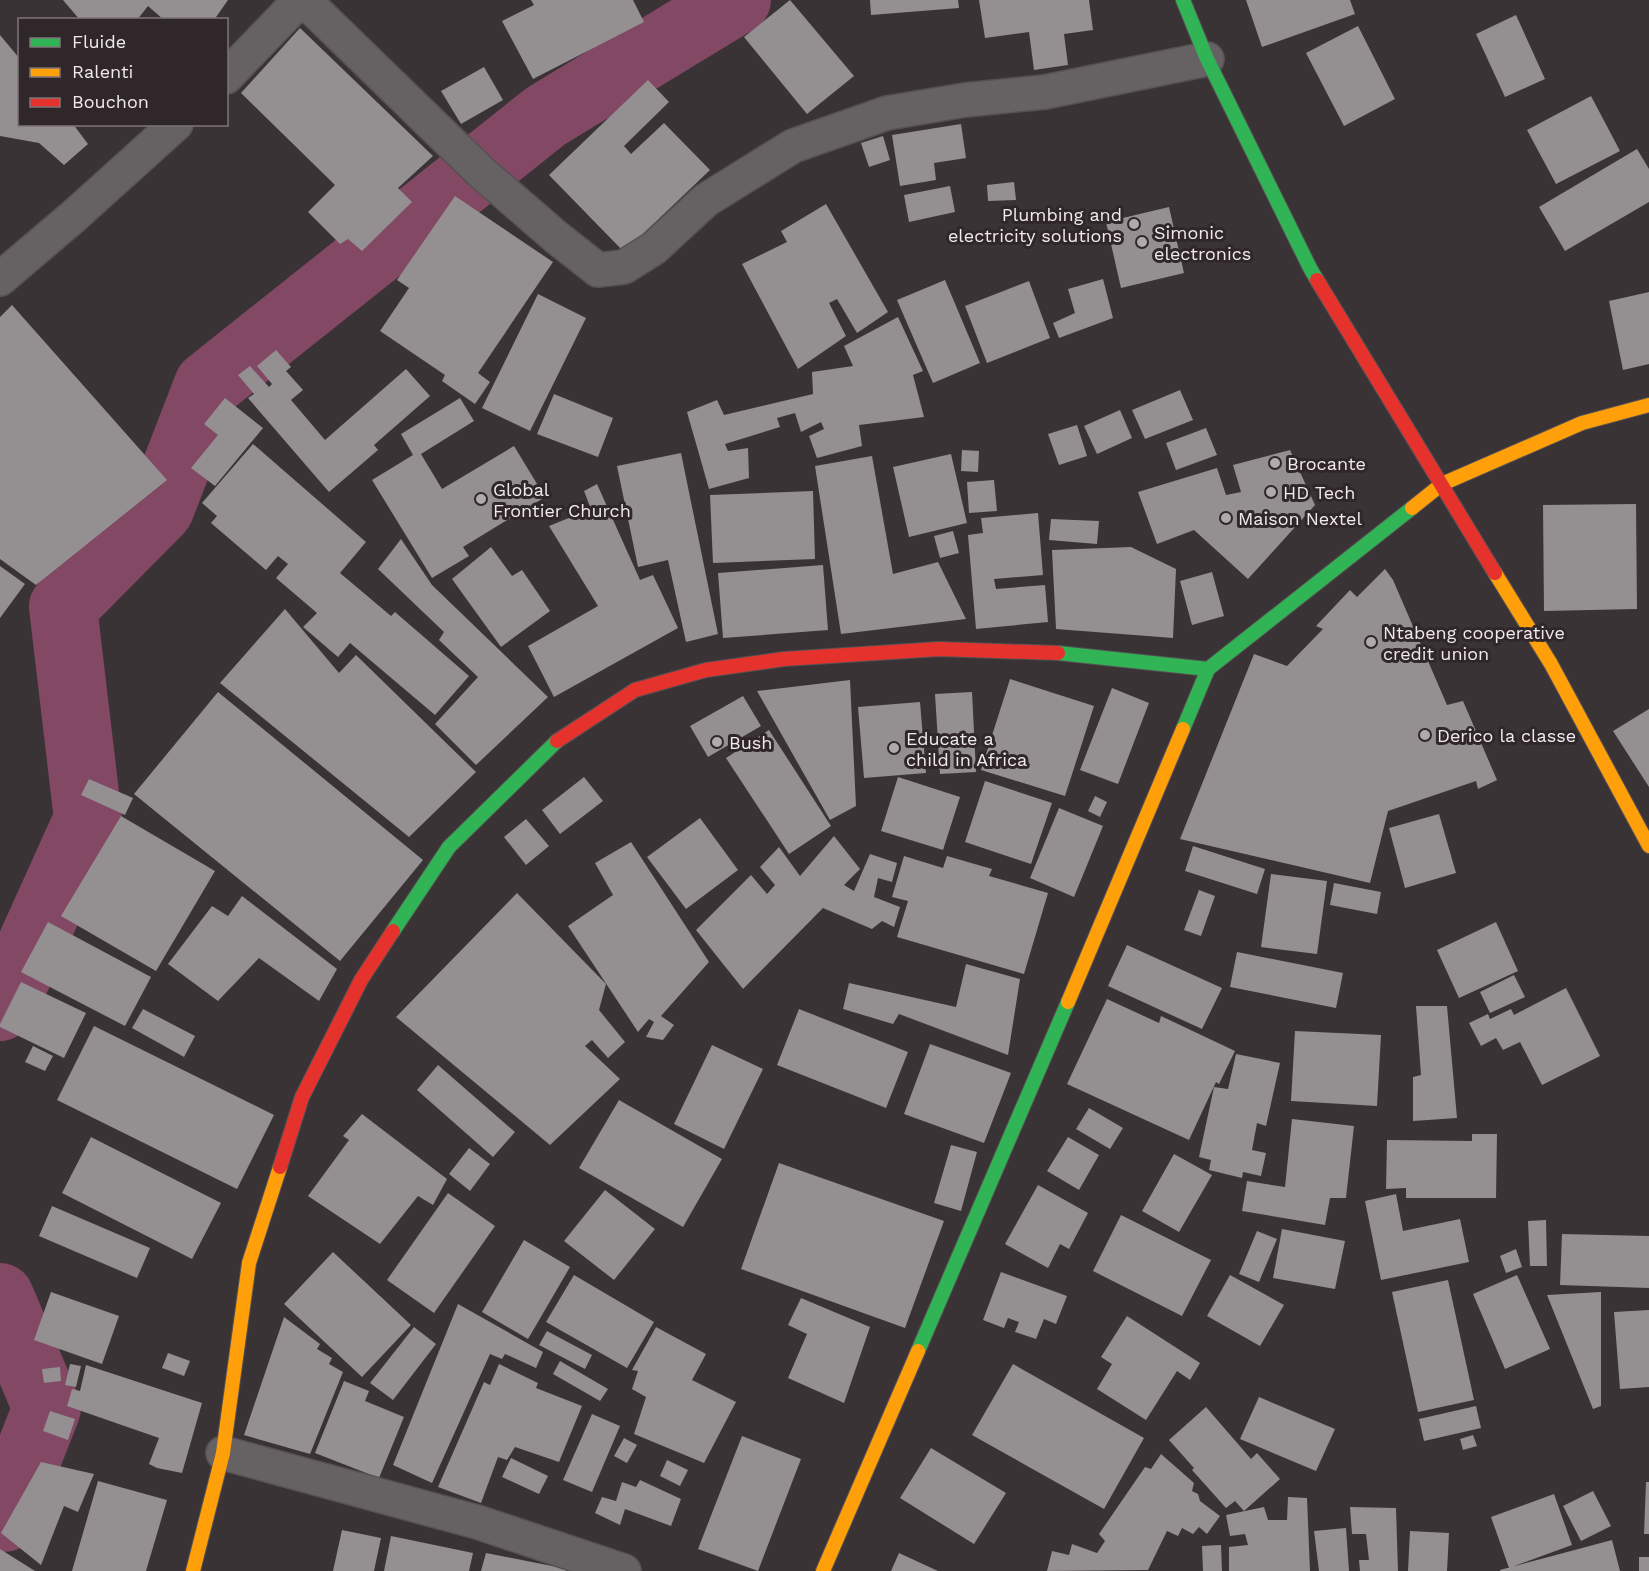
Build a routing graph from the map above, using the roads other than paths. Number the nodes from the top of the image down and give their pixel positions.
1 (302, 0) edge
2 (1183, 0) edge
3 (1207, 59) junction
4 (228, 75) edge
5 (174, 126) edge
6 (0, 279) edge
7 (1649, 405) edge
8 (1442, 484) junction
9 (1208, 669) junction
10 (1649, 846) edge
11 (222, 1453) junction
12 (193, 1571) edge
13 (624, 1571) edge
14 (823, 1571) edge

1 - 3 street
1 - 4 street
2 - 3 main road
3 - 8 main road
5 - 6 street
7 - 8 main road
8 - 9 main road
8 - 10 main road
9 - 11 main road
9 - 14 main road
11 - 12 main road
11 - 13 street

